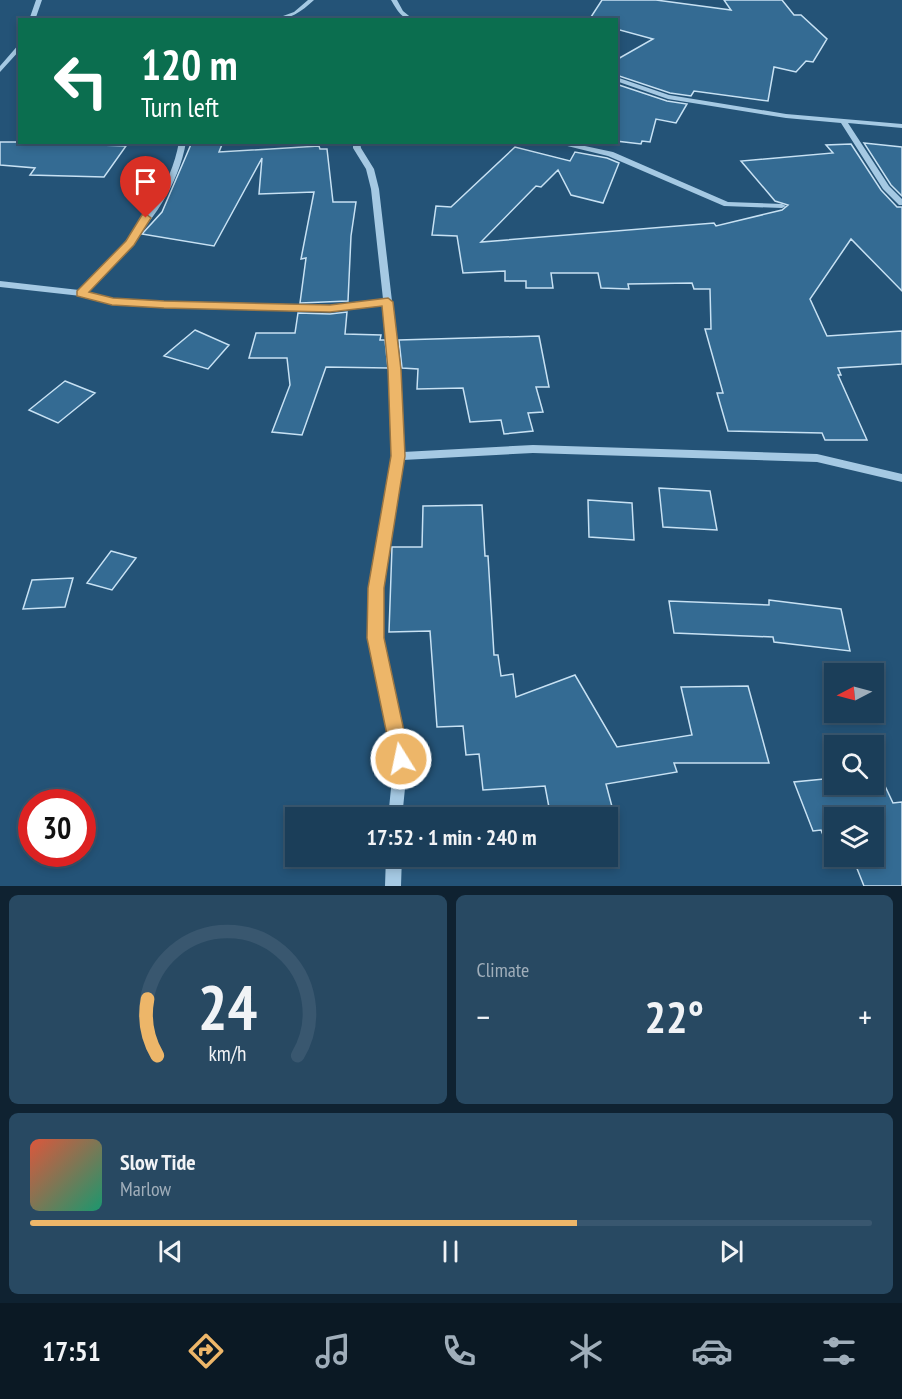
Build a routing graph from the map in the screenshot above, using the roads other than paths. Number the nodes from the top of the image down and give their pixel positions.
1 (39, 0) edge
2 (311, 0) edge
3 (394, 0) edge
4 (33, 18) edge
5 (280, 18) edge
6 (409, 18) edge
7 (18, 48) edge
8 (0, 70) edge
9 (618, 80) edge
10 (843, 121) junction
11 (902, 126) edge
12 (183, 144) edge
13 (356, 144) edge
14 (563, 144) edge
15 (902, 203) edge
16 (782, 206) dead end
17 (0, 284) edge
18 (81, 293) junction
19 (388, 302) junction
20 (398, 456) junction
21 (902, 478) edge
22 (396, 807) edge
23 (394, 867) edge
24 (393, 886) edge

1 - 4 street
2 - 5 street
3 - 6 street
7 - 8 street
9 - 10 street
10 - 11 street
10 - 15 street
12 - 18 street
13 - 19 street
14 - 16 street
17 - 18 street
18 - 19 street
19 - 20 street
20 - 21 street
20 - 22 street
23 - 24 street

